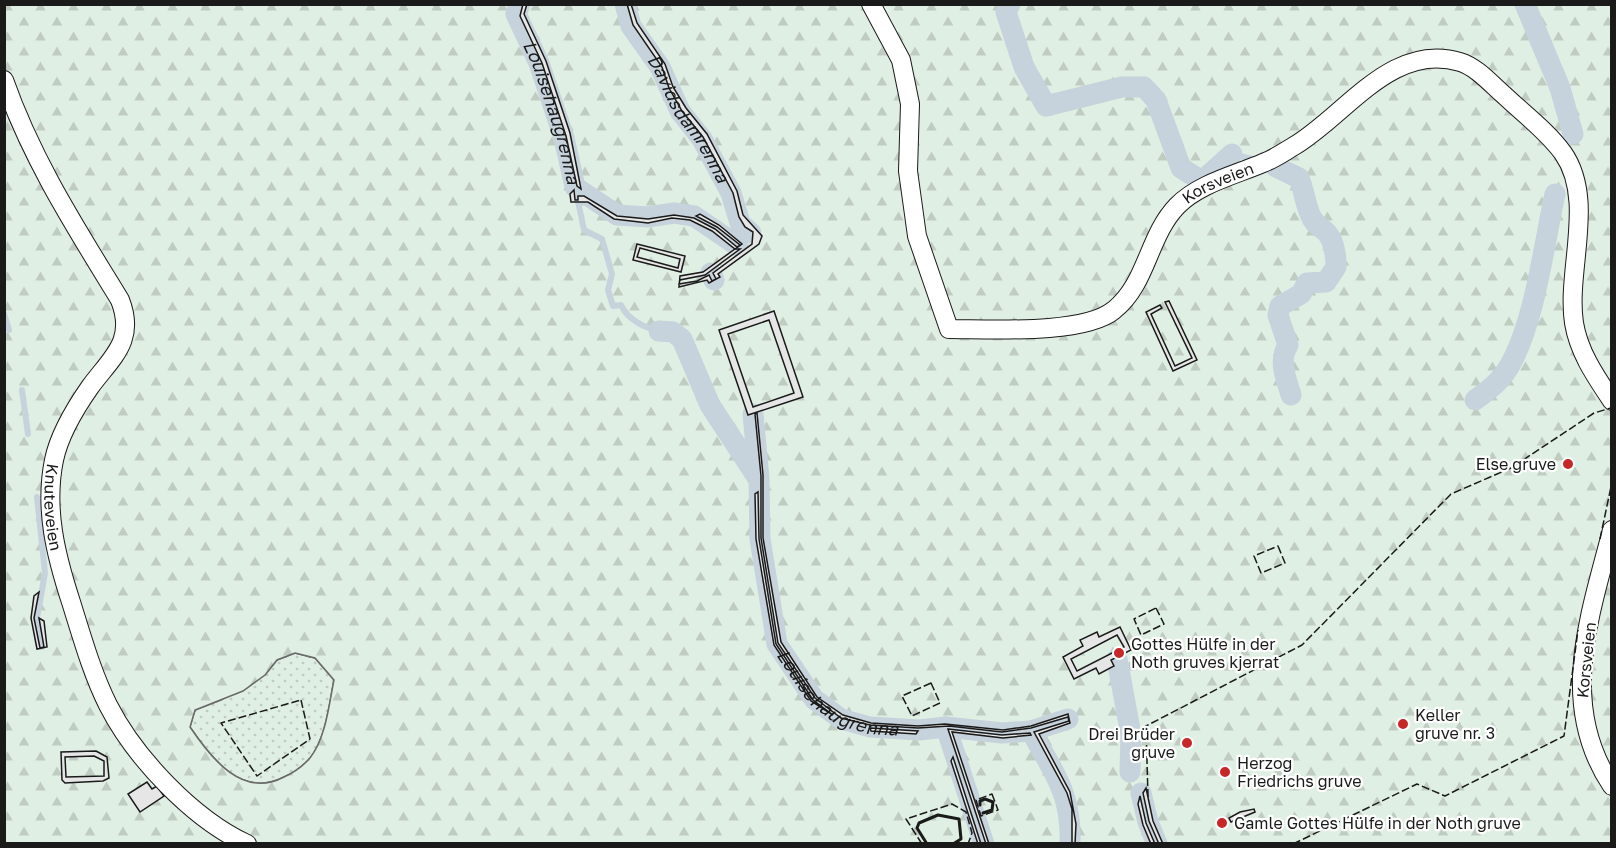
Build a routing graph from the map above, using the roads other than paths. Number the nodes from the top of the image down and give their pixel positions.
1 (871, 4) edge
2 (4, 80) edge
3 (1611, 401) edge
4 (1611, 530) edge
5 (1611, 786) edge
6 (247, 843) edge

1 - 3 street, Korsveien
2 - 6 street, Knuteveien
4 - 5 street, Korsveien

